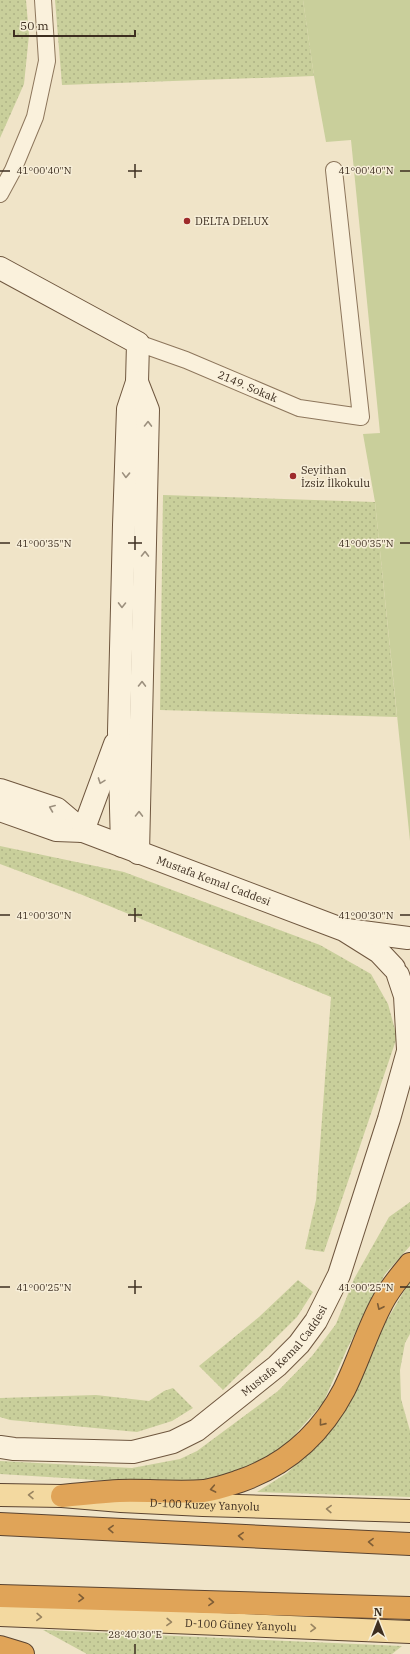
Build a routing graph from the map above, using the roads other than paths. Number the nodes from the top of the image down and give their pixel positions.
1 (43, 0) edge
2 (334, 170) dead end
3 (0, 194) edge
4 (0, 268) edge
5 (138, 343) junction
6 (137, 382) junction
7 (119, 732) junction
8 (0, 790) edge
9 (0, 810) edge
10 (83, 831) junction
11 (130, 849) junction
12 (344, 930) junction
13 (409, 937) edge
14 (401, 975) edge
15 (409, 1047) edge
16 (410, 1264) edge
17 (0, 1437) edge
18 (0, 1447) edge
19 (85, 1451) junction
20 (0, 1495) edge
21 (62, 1496) junction
22 (410, 1511) edge
23 (0, 1524) edge
24 (410, 1544) edge
25 (0, 1596) edge
26 (410, 1608) edge
27 (0, 1615) edge
28 (410, 1632) edge
29 (0, 1647) edge
30 (23, 1654) edge

1 - 3 street
2 - 5 street, 2149. Sokak
4 - 5 main road
5 - 6 main road
6 -> 7 main road
11 -> 6 main road
7 -> 10 main road
7 - 11 main road
10 -> 8 main road, Mustafa Kemal Caddesi
9 - 10 main road, Mustafa Kemal Caddesi
10 - 11 main road, Mustafa Kemal Caddesi
11 - 12 main road, Mustafa Kemal Caddesi
12 - 13 main road, Mustafa Kemal Caddesi
12 - 14 main road, Mustafa Kemal Caddesi
13 - 14 main road
14 - 15 main road, Mustafa Kemal Caddesi
15 - 19 main road, Mustafa Kemal Caddesi
16 -> 21 highway
17 - 19 main road, Mustafa Kemal Caddesi
18 - 19 main road, Mustafa Kemal Caddesi
21 -> 20 main road, D-100 Kuzey Yanyolu
22 -> 21 main road, D-100 Kuzey Yanyolu
24 -> 23 highway
25 -> 26 highway
27 -> 28 main road, D-100 Güney Yanyolu
29 - 30 highway

